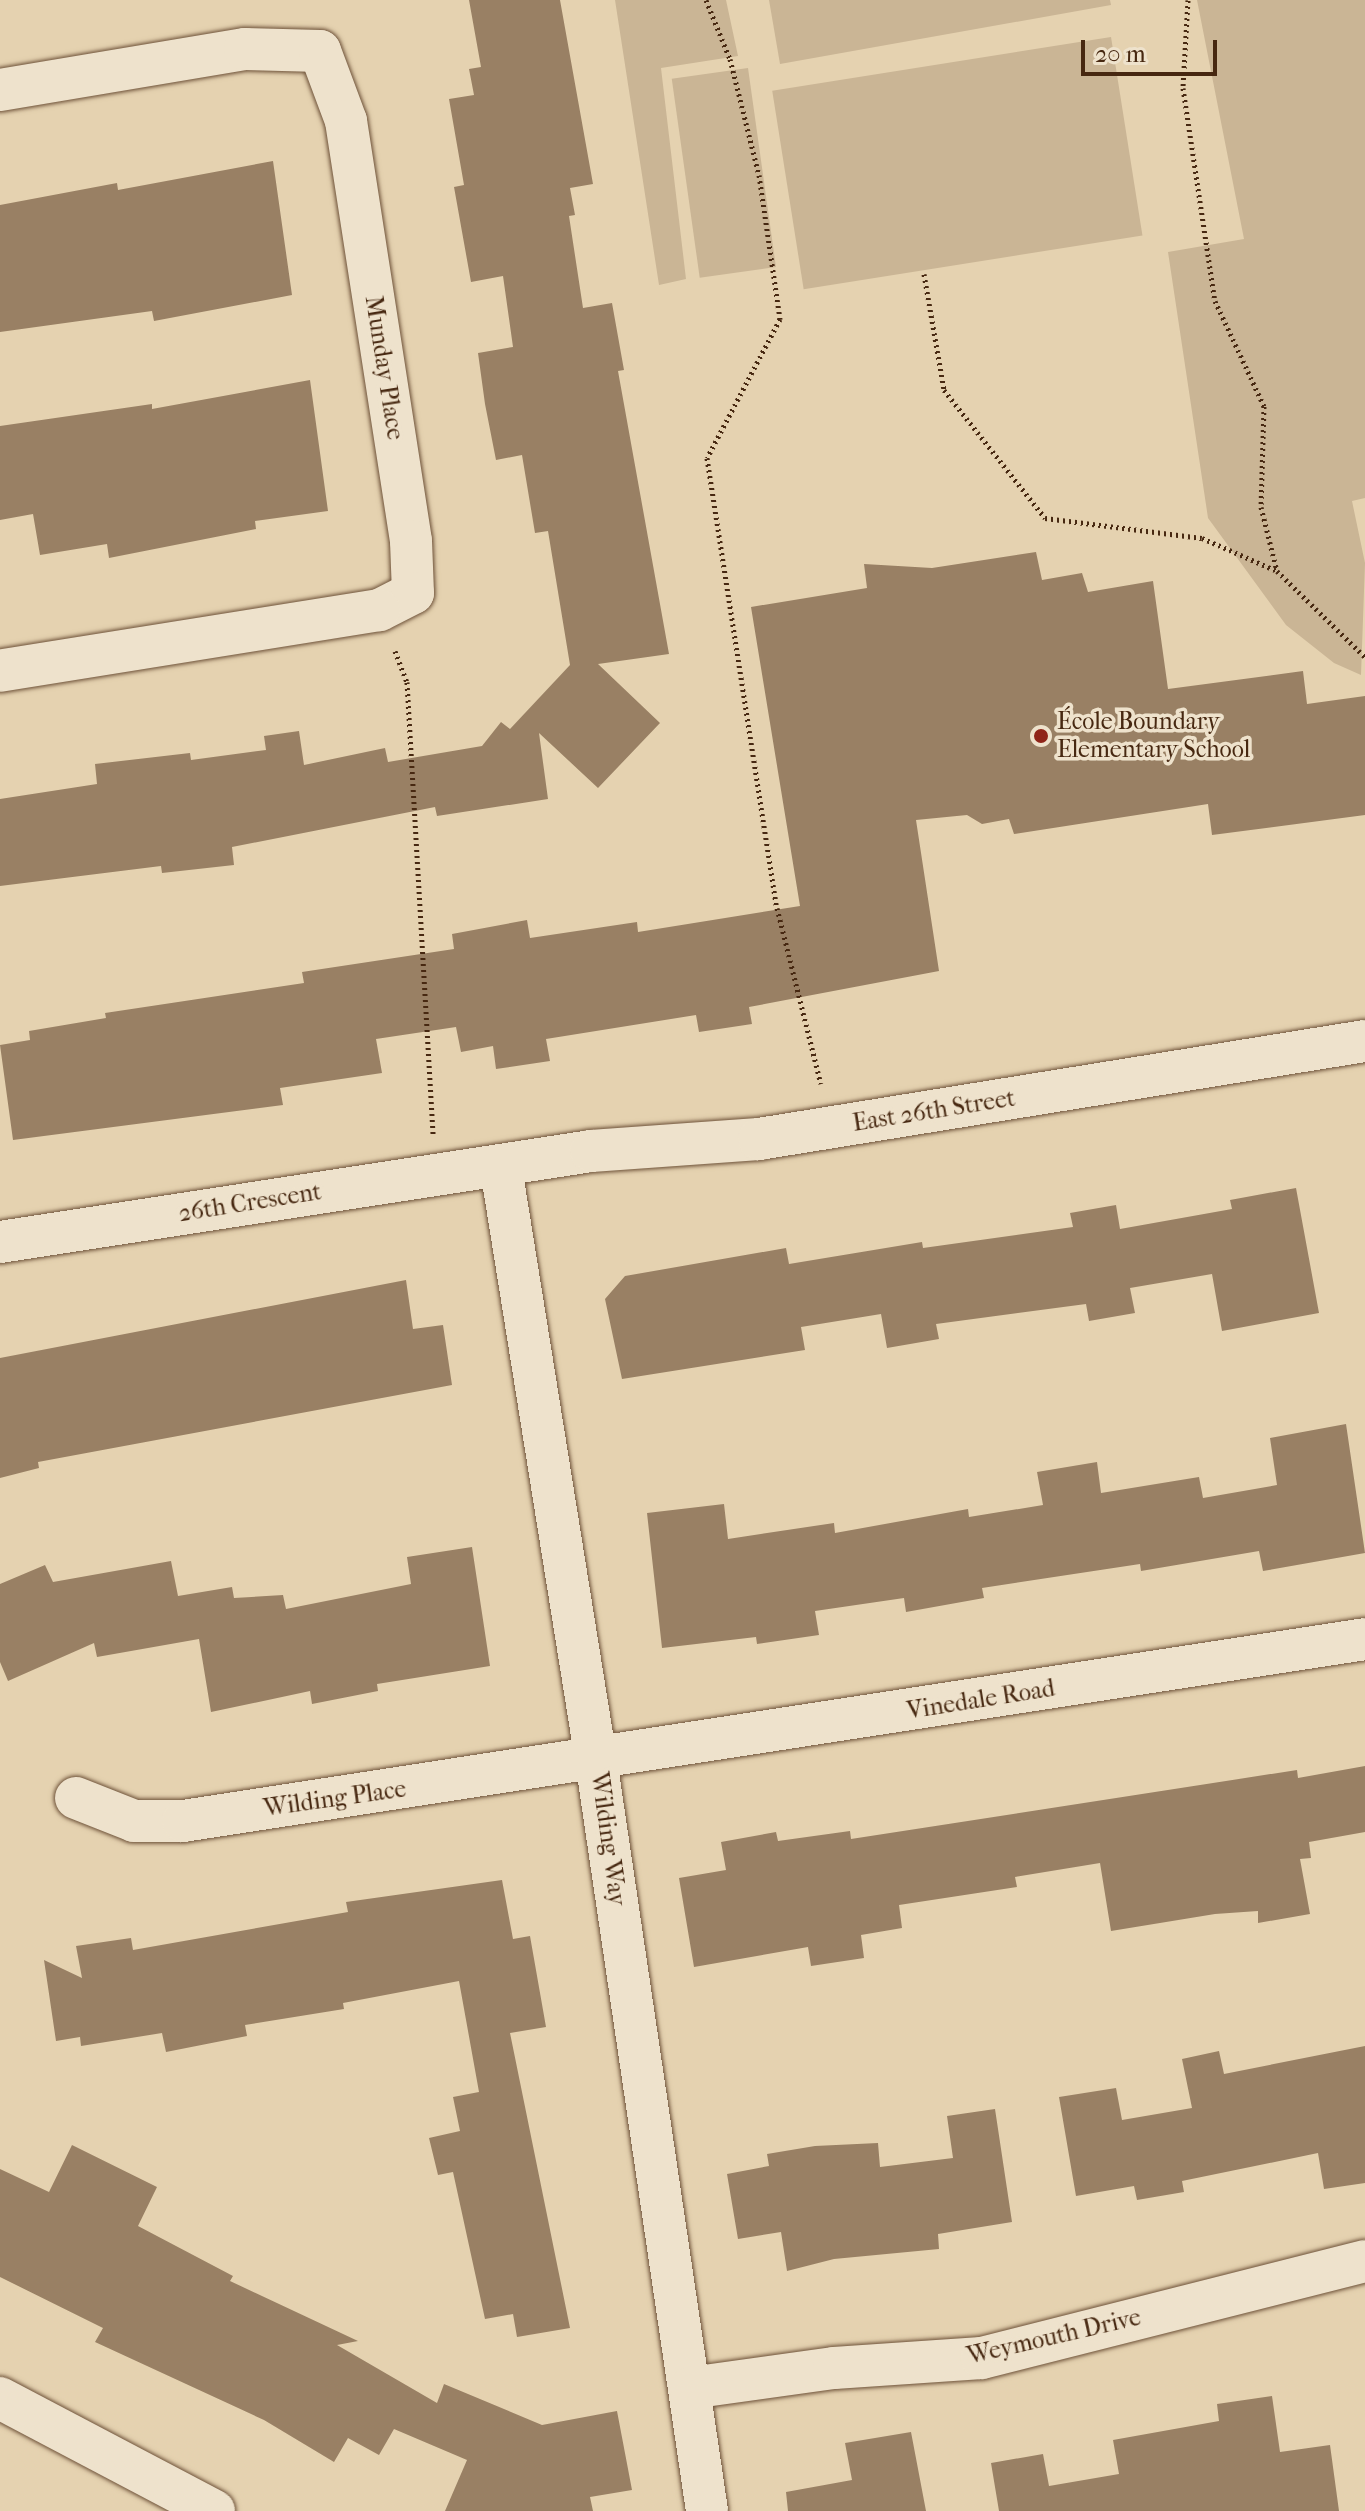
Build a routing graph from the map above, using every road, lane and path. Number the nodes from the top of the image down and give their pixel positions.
1 (706, 0) edge
2 (1188, 0) edge
3 (0, 90) edge
4 (924, 274) dead end
5 (1277, 571) junction
6 (379, 610) junction
7 (1365, 657) edge
8 (0, 671) edge
9 (1365, 1041) edge
10 (831, 1128) junction
11 (501, 1168) junction
12 (436, 1175) junction
13 (0, 1242) edge
14 (1365, 1639) edge
15 (596, 1760) junction
16 (76, 1798) dead end
17 (1365, 2261) edge
18 (690, 2388) junction
19 (0, 2398) edge
20 (214, 2511) edge
21 (707, 2511) edge

1 - 10 path
2 - 5 path
3 - 6 street, Munday Place
4 - 5 path
5 - 7 path
6 - 8 street, Munday Place
6 - 12 path
9 - 10 street, East 26th Street
10 - 11 street, East 26th Street
11 - 12 street, 26th Crescent
11 - 15 street, Wilding Way
12 - 13 street, 26th Crescent
14 - 15 street, Vinedale Road
15 - 16 street, Wilding Place
15 - 18 street, Wilding Way
17 - 18 street, Weymouth Drive
18 - 21 street, Wilding Way
19 - 20 street

